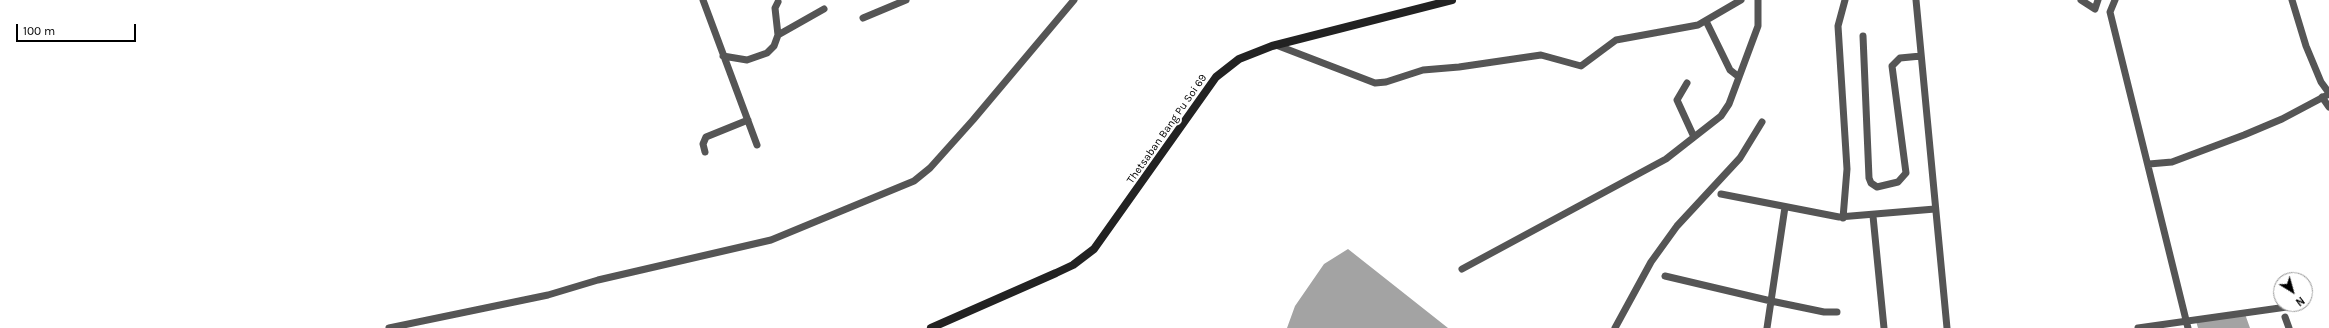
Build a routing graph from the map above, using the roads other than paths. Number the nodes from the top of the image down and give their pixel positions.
1 (703, 0) edge
2 (906, 0) edge
3 (1074, 0) edge
4 (1452, 0) edge
5 (1741, 0) edge
6 (1758, 0) edge
7 (1845, 0) edge
8 (1916, 0) edge
9 (2081, 0) edge
10 (2098, 0) edge
11 (2115, 0) edge
12 (2292, 0) edge
13 (778, 2) dead end
14 (824, 9) dead end
15 (863, 18) dead end
16 (1706, 21) junction
17 (778, 35) junction
18 (1863, 36) dead end
19 (1276, 45) junction
20 (723, 56) junction
21 (1921, 56) junction
22 (1739, 77) junction
23 (1687, 83) dead end
24 (2329, 94) edge
25 (2322, 97) junction
26 (2329, 107) edge
27 (748, 120) junction
28 (1762, 122) dead end
29 (1694, 137) junction
30 (757, 145) dead end
31 (705, 152) dead end
32 (2149, 164) junction
33 (1722, 194) dead end
34 (1785, 208) junction
35 (1935, 209) junction
36 (1873, 216) junction
37 (1843, 218) junction
38 (1462, 269) dead end
39 (1665, 276) dead end
40 (1771, 301) junction
41 (2273, 310) edge
42 (1837, 312) dead end
43 (2285, 317) dead end
44 (2187, 325) edge
45 (390, 328) edge
46 (932, 328) edge
47 (1615, 328) edge
48 (1767, 328) edge
49 (1884, 328) edge
50 (1947, 328) edge
51 (2138, 328) edge
52 (2289, 328) edge

1 - 20 street
2 - 15 street
3 - 45 street
4 - 19 street, Thetsaban Bang Pu Soi 69
5 - 16 street
6 - 22 street
7 - 37 street
8 - 21 street
9 - 10 street
11 - 32 street
12 - 24 street
13 - 17 street
14 - 17 street
16 - 19 street
16 - 22 street
17 - 20 street
18 - 21 street
19 - 46 street, Thetsaban Bang Pu Soi 69
20 - 27 street
21 - 35 street
22 - 29 street
23 - 29 street
24 - 25 street
25 - 26 street
25 - 32 street
27 - 30 street
27 - 31 street
28 - 47 street
29 - 38 street
32 - 44 street
33 - 34 street
34 - 37 street
34 - 40 street
35 - 36 street
35 - 50 street
36 - 37 street
36 - 49 street
39 - 40 street
40 - 42 street
40 - 48 street
41 - 44 street
43 - 52 street
44 - 51 street

